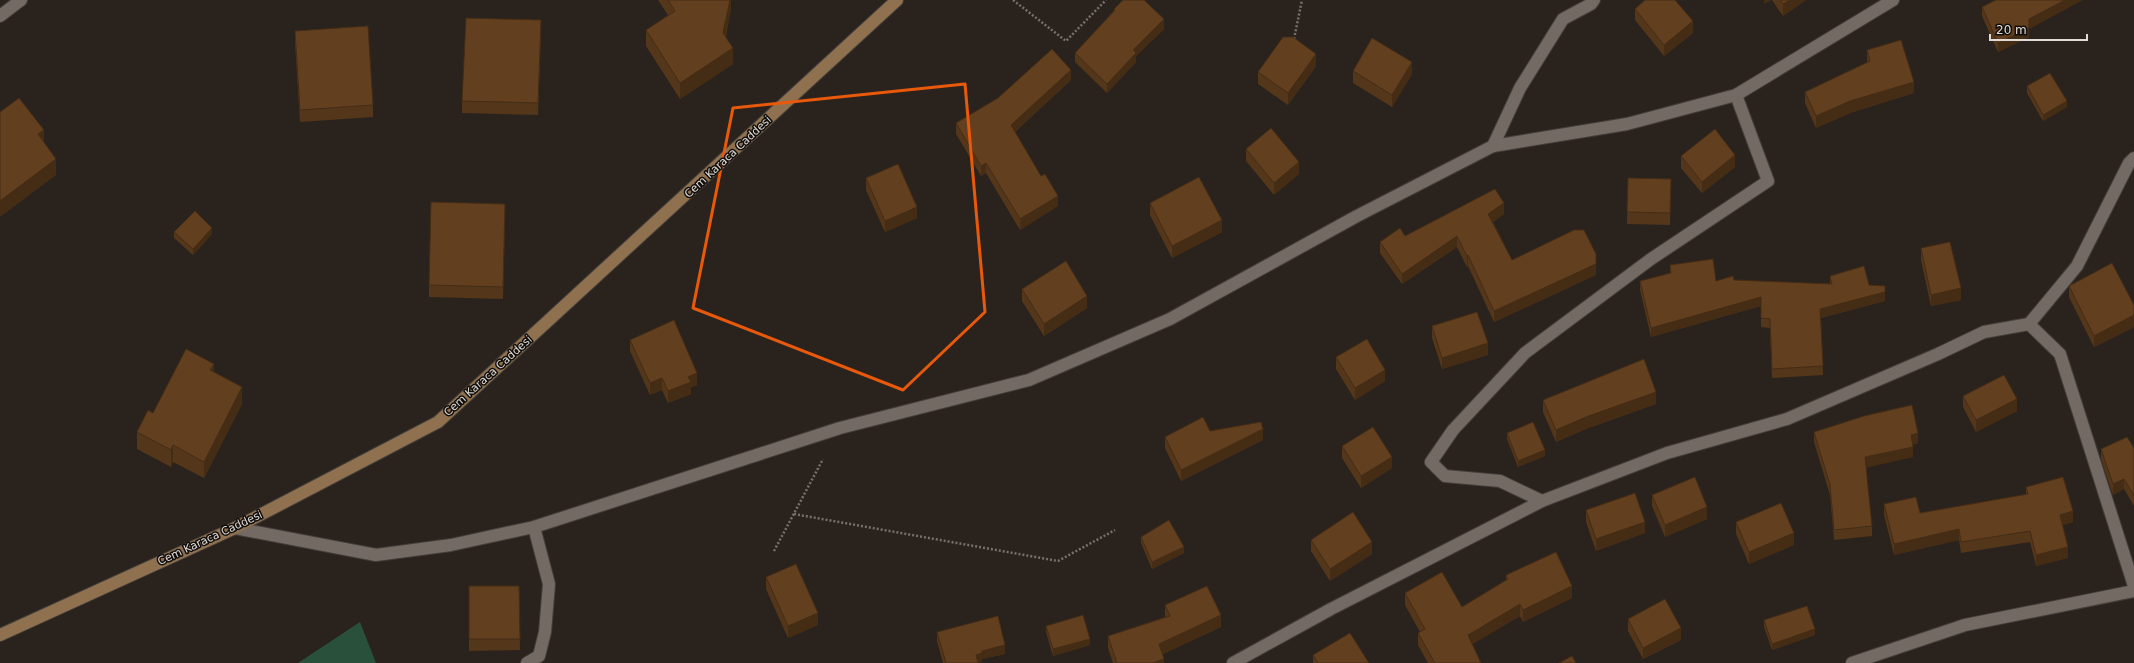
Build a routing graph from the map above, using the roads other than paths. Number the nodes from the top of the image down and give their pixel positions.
1 (21, 0) edge
2 (897, 0) edge
3 (1594, 0) edge
4 (1893, 0) edge
5 (0, 16) edge
6 (1736, 95) junction
7 (1493, 146) junction
8 (2134, 158) edge
9 (2028, 324) junction
10 (1542, 501) junction
11 (534, 527) junction
12 (235, 528) junction
13 (2134, 586) edge
14 (2134, 591) edge
15 (0, 635) edge
16 (527, 663) edge
17 (1233, 663) edge
18 (1852, 663) edge

1 - 5 street
2 - 12 street, Cem Karaca Caddesi
3 - 7 street
4 - 6 street
6 - 7 street
6 - 10 street
7 - 11 street
8 - 9 street
9 - 10 street
9 - 13 street
10 - 17 street
11 - 12 street
11 - 16 street
12 - 15 street, Cem Karaca Caddesi
14 - 18 street

